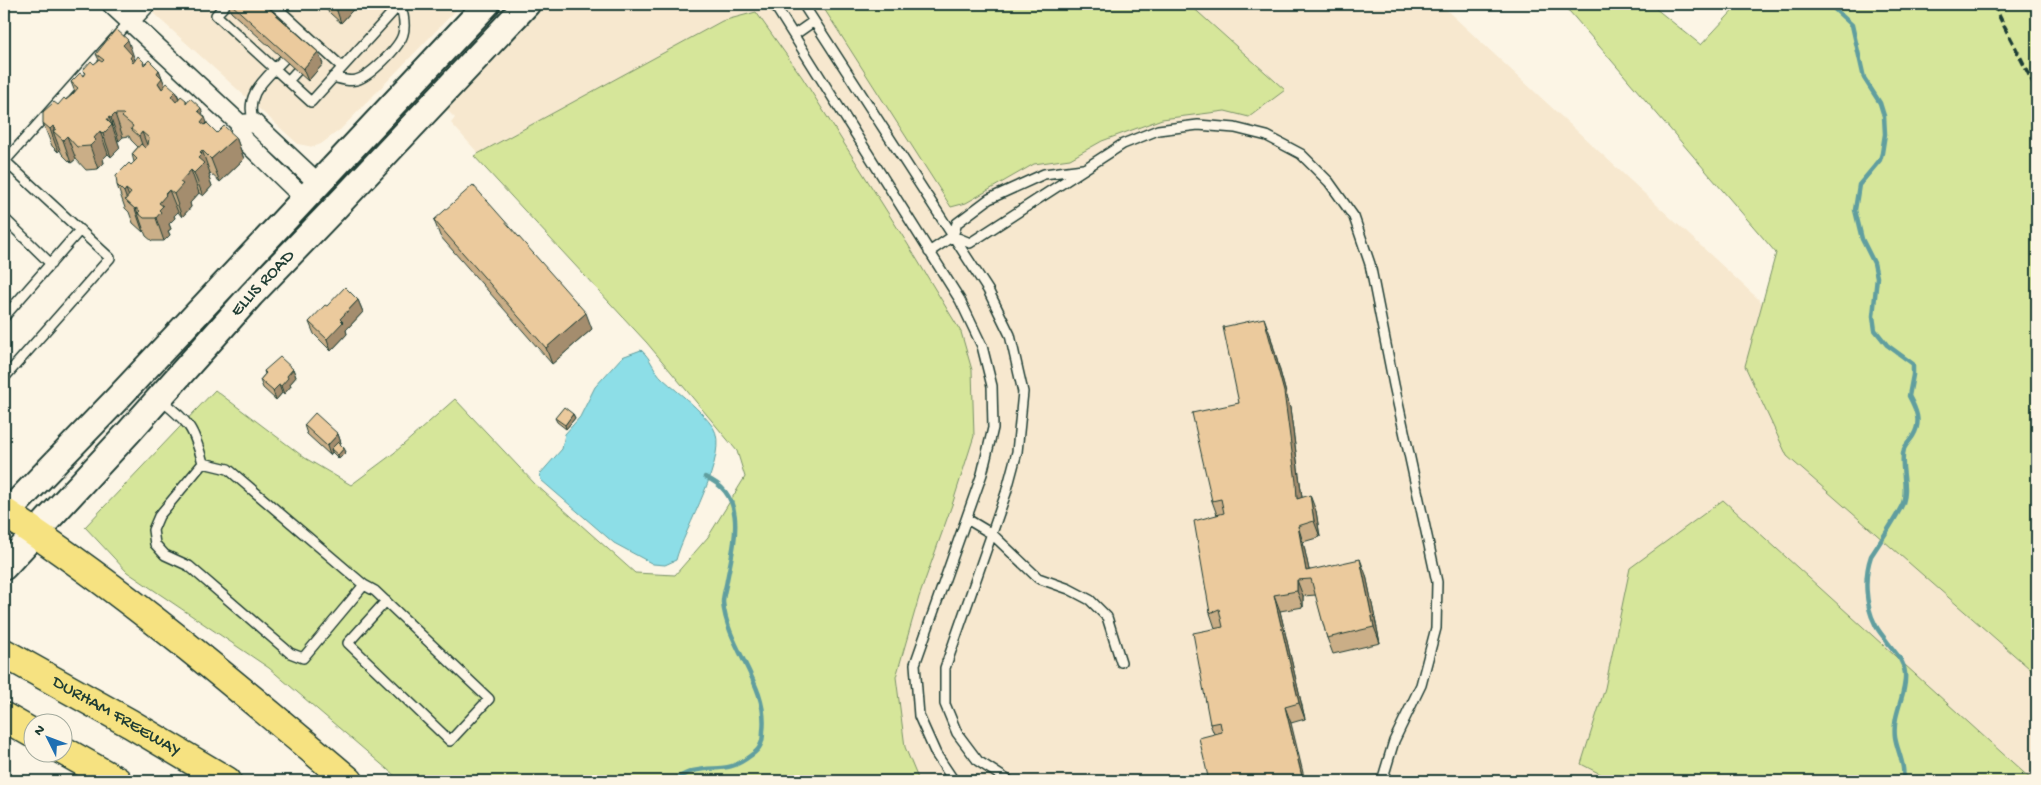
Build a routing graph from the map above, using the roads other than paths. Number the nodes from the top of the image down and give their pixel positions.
1 (111, 4) edge
2 (146, 4) edge
3 (226, 4) edge
4 (273, 4) edge
5 (400, 4) edge
6 (487, 4) edge
7 (527, 4) edge
8 (774, 4) edge
9 (803, 4) edge
10 (281, 11) junction
11 (273, 20) edge
12 (130, 21) junction
13 (814, 21) junction
14 (244, 24) edge
15 (236, 33) junction
16 (306, 34) junction
17 (794, 35) junction
18 (258, 36) edge
19 (298, 43) edge
20 (249, 46) junction
21 (320, 47) junction
22 (312, 55) edge
23 (284, 59) edge
24 (342, 67) junction
25 (275, 69) junction
26 (297, 71) edge
27 (333, 77) junction
28 (288, 81) junction
29 (415, 81) junction
30 (247, 123) junction
31 (5, 160) edge
32 (1086, 169) junction
33 (311, 190) junction
34 (333, 210) junction
35 (4, 218) edge
36 (80, 230) junction
37 (953, 236) junction
38 (929, 252) junction
39 (50, 264) junction
40 (251, 295) junction
41 (4, 317) edge
42 (4, 378) edge
43 (159, 398) junction
44 (203, 463) junction
45 (4, 514) edge
46 (967, 519) junction
47 (37, 534) junction
48 (992, 534) junction
49 (4, 568) edge
50 (364, 585) junction
51 (386, 601) junction
52 (4, 653) edge
53 (1121, 662) dead end
54 (4, 717) edge
55 (22, 727) edge
56 (72, 756) edge
57 (117, 781) edge
58 (227, 781) edge
59 (349, 781) edge
60 (954, 781) edge
61 (1009, 781) edge
62 (1382, 781) edge

1 - 12 street
2 - 12 street
3 - 15 lane
4 - 10 lane
5 - 24 lane
5 - 27 lane
6 - 29 main road, ELLIS ROAD
7 - 34 main road, ELLIS ROAD
8 - 17 lane
9 - 13 lane
10 - 11 lane
10 - 16 lane
12 - 30 street
12 - 31 lane
13 - 17 lane
13 - 37 lane
14 - 15 lane
15 - 20 lane
16 - 19 lane
16 - 21 lane
17 - 38 lane
18 - 20 lane
20 - 25 lane
21 - 22 lane
21 - 24 lane
23 - 25 lane
24 - 27 lane
25 - 28 lane
25 - 30 lane
26 - 28 lane
27 - 28 lane
29 - 33 main road, ELLIS ROAD
29 - 34 main road
30 - 33 street
31 - 36 lane
32 - 37 lane
32 - 37 lane
32 - 62 lane
33 - 40 main road
33 - 45 main road, ELLIS ROAD
34 - 40 main road, ELLIS ROAD
35 - 39 lane
36 - 39 lane
36 - 42 lane
37 - 38 lane
37 - 48 lane
38 - 46 lane
39 - 41 lane
40 - 43 main road, ELLIS ROAD
43 - 44 lane
43 - 47 main road, ELLIS ROAD
44 - 50 lane
44 - 50 lane
45 - 47 highway
46 - 48 lane
46 - 60 lane
47 - 49 main road, ELLIS ROAD
47 - 59 highway
48 - 53 lane
48 - 61 lane
50 - 51 lane
51 - 51 lane
52 - 58 highway, DURHAM FREEWAY
54 - 55 highway
56 - 57 highway

